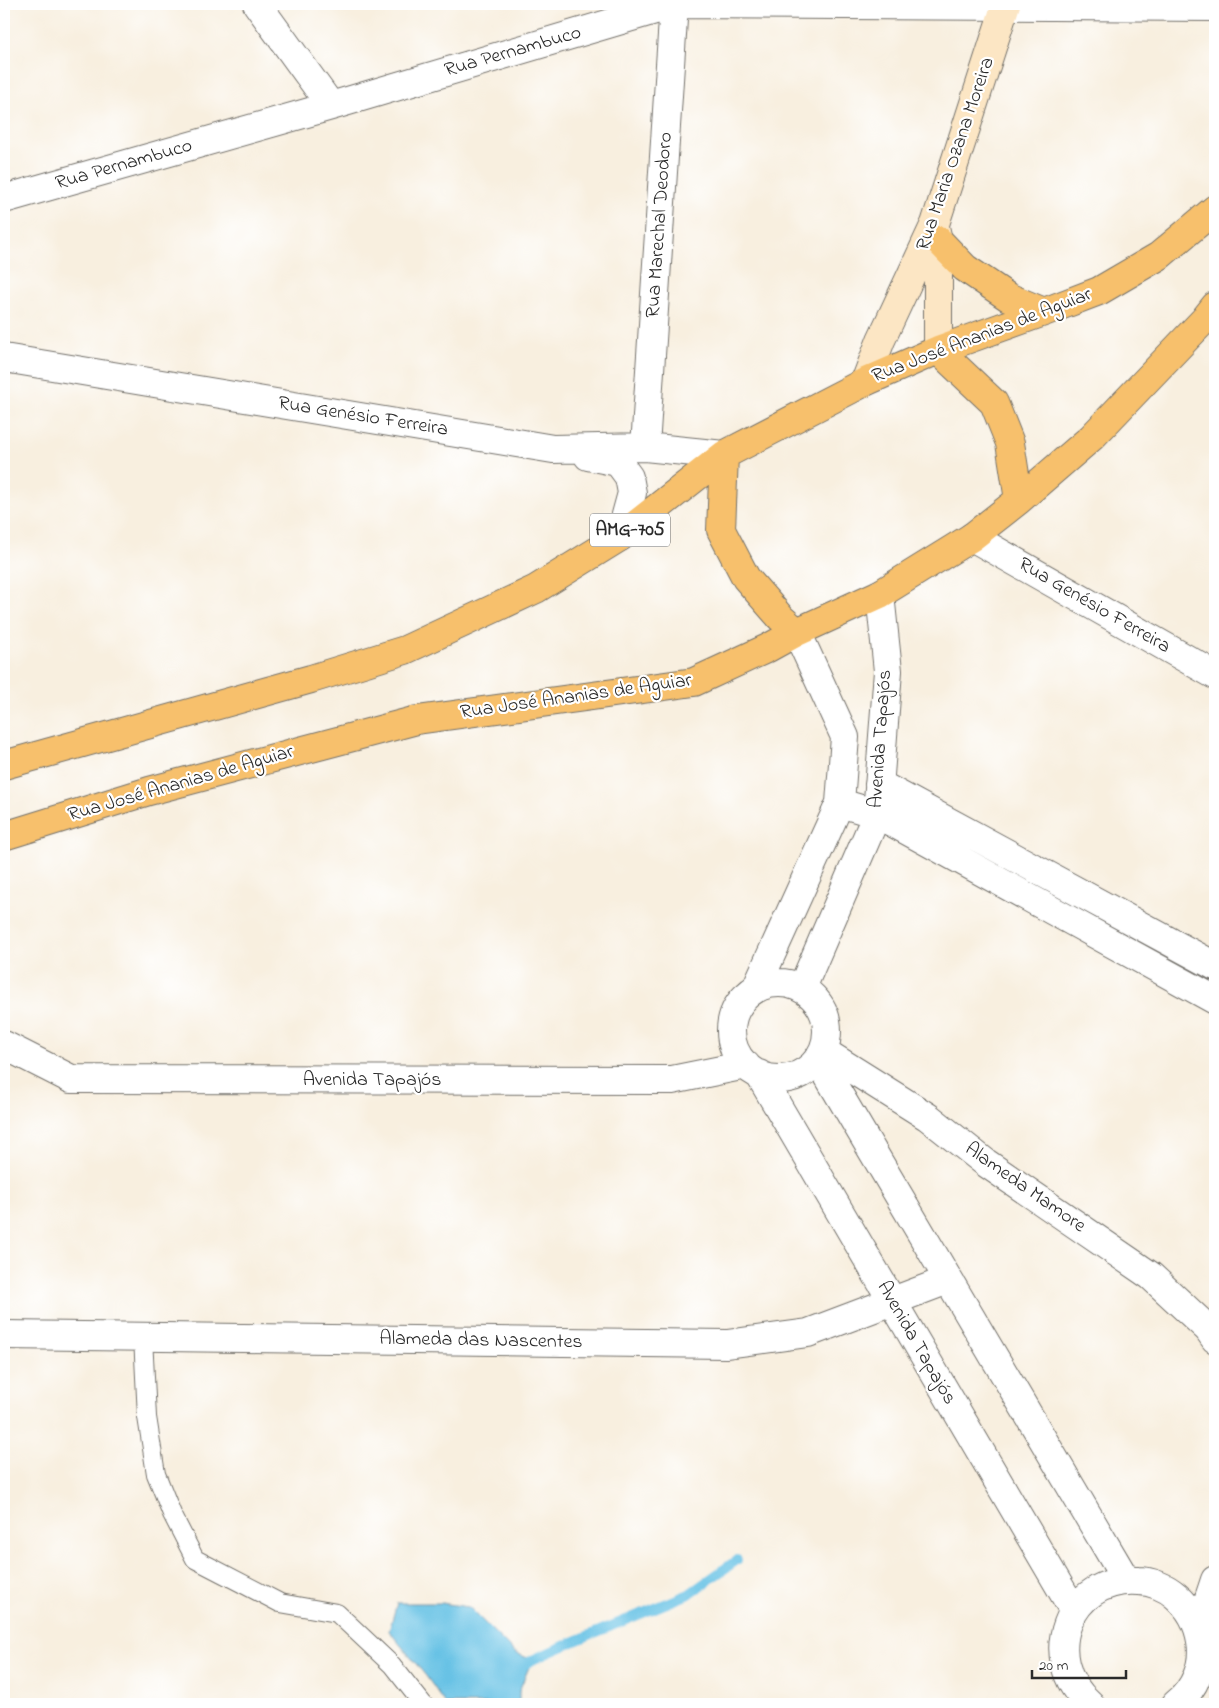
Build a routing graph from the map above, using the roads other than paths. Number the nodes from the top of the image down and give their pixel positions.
1 (257, 4) edge
2 (675, 4) edge
3 (1006, 5) edge
4 (1215, 7) edge
5 (331, 106) junction
6 (4, 199) edge
7 (1215, 209) edge
8 (936, 232) junction
9 (1215, 306) edge
10 (1044, 312) junction
11 (938, 350) junction
12 (4, 358) edge
13 (865, 382) junction
14 (645, 447) junction
15 (552, 449) junction
16 (724, 455) junction
17 (1019, 500) junction
18 (620, 537) junction
19 (972, 537) junction
20 (880, 594) junction
21 (797, 632) junction
22 (1215, 676) edge
23 (4, 765) edge
24 (879, 784) junction
25 (840, 803) junction
26 (877, 814) junction
27 (4, 836) edge
28 (1215, 966) edge
29 (756, 988) junction
30 (802, 988) junction
31 (1215, 1000) edge
32 (4, 1045) edge
33 (820, 1055) junction
34 (753, 1070) junction
35 (948, 1280) junction
36 (892, 1300) junction
37 (4, 1335) edge
38 (143, 1336) junction
39 (1215, 1339) edge
40 (1126, 1580) junction
41 (1215, 1580) edge
42 (1074, 1611) junction
43 (1199, 1628) junction
44 (1081, 1701) edge
45 (1184, 1702) edge
46 (423, 1704) edge

1 - 5 street
2 - 3 street, Rua Pernambuco
2 - 5 street, Rua Pernambuco
2 - 14 street, Rua Marechal Deodoro
3 - 4 street, Rua Pernambuco
3 - 8 street, Rua Maria Ozana Moreira
5 - 6 street, Rua Pernambuco
7 - 10 main road, Rua José Ananias de Aguiar / AMG-705
8 - 10 main road
8 - 11 street
8 - 13 street, Rua Maria Ozana Moreira
9 - 17 main road, Rua José Ananias de Aguiar
10 - 11 main road, Rua José Ananias de Aguiar / AMG-705
11 - 13 main road, Rua José Ananias de Aguiar / AMG-705
11 - 17 main road
12 - 15 street, Rua Genésio Ferreira
13 - 16 main road, Rua José Ananias de Aguiar / AMG-705
14 - 15 street, Rua Genésio Ferreira
14 - 16 street, Rua Genésio Ferreira
15 - 18 street
16 - 18 main road, Rua José Ananias de Aguiar / AMG-705
16 - 21 main road
17 - 19 main road, Rua José Ananias de Aguiar
18 - 23 main road, Rua José Ananias de Aguiar / AMG-705
19 - 20 main road, Rua José Ananias de Aguiar
19 - 22 street, Rua Genésio Ferreira
20 - 21 main road, Rua José Ananias de Aguiar
20 - 24 street, Avenida Tapajós
21 - 25 street, Avenida Tapajós
21 - 27 main road, Rua José Ananias de Aguiar
24 - 26 street, Avenida Tapajós
24 - 28 street
25 - 26 street
25 - 29 street, Avenida Tapajós
26 - 30 street, Avenida Tapajós
26 - 31 street
29 - 30 street
29 - 34 street
30 - 33 street
32 - 34 street, Avenida Tapajós
33 - 34 street
33 - 35 street
33 - 39 street, Alameda Mamore
34 - 36 street, Avenida Tapajós
35 - 36 street, Alameda das Nascentes
35 - 40 street
36 - 38 street, Alameda das Nascentes
36 - 42 street, Avenida Tapajós
37 - 38 street, Alameda das Nascentes
38 - 46 lane
40 - 42 street
40 - 43 street
41 - 43 street
42 - 44 street
43 - 45 street

